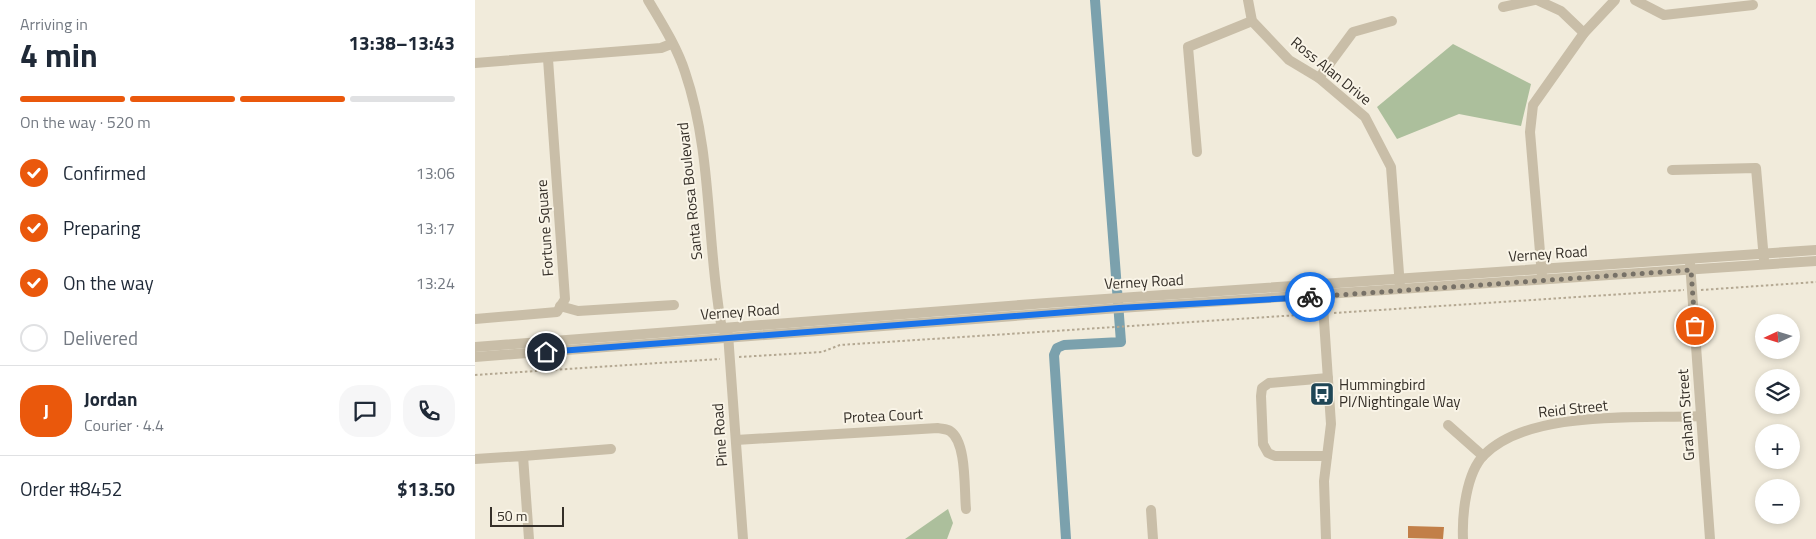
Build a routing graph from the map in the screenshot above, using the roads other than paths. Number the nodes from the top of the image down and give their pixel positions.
1 (649, 0) edge
2 (1248, 0) edge
3 (1536, 0) edge
4 (1615, 0) edge
5 (1635, 0) edge
6 (1753, 5) dead end
7 (1503, 7) dead end
8 (1252, 21) junction
9 (1392, 21) dead end
10 (1584, 33) junction
11 (671, 44) junction
12 (548, 59) junction
13 (475, 63) edge
14 (1319, 78) junction
15 (1197, 152) dead end
16 (1672, 170) dead end
17 (1816, 250) edge
18 (1763, 254) junction
19 (1816, 261) edge
20 (1690, 264) junction
21 (1764, 265) junction
22 (1542, 275) junction
23 (1400, 285) junction
24 (1322, 290) junction
25 (674, 305) dead end
26 (561, 306) junction
27 (475, 318) edge
28 (726, 332) junction
29 (475, 347) edge
30 (475, 358) edge
31 (1328, 378) junction
32 (1701, 416) junction
33 (1448, 425) dead end
34 (736, 440) junction
35 (611, 449) dead end
36 (523, 456) junction
37 (1327, 456) junction
38 (1483, 456) junction
39 (475, 459) edge
40 (966, 509) dead end
41 (1151, 510) dead end
42 (529, 539) edge
43 (743, 539) edge
44 (1153, 539) edge
45 (1326, 539) edge
46 (1463, 539) edge
47 (1710, 539) edge

1 - 11 street, Santa Rosa Boulevard
2 - 8 street
3 - 7 street
3 - 10 street
4 - 10 street
5 - 6 street
8 - 14 street, Ross Alan Drive
8 - 15 street
9 - 14 street
10 - 22 street
11 - 12 street
11 - 28 street, Santa Rosa Boulevard
12 - 13 street
12 - 26 street, Fortune Square
14 - 23 street, Ross Alan Drive
16 - 18 street
17 - 18 street, Verney Road
18 - 20 street, Verney Road
18 - 21 street
19 - 21 street, Verney Road
20 - 21 street, Verney Road
20 - 22 street, Verney Road
20 - 32 street, Graham Street
22 - 23 street, Verney Road
23 - 24 street, Verney Road
24 - 28 street, Verney Road
24 - 31 street
25 - 26 street
26 - 27 street
28 - 29 street, Verney Road
28 - 30 street, Verney Road
28 - 34 street, Pine Road
31 - 37 street
31 - 37 street
32 - 38 street, Reid Street
32 - 47 street, Graham Street
33 - 38 street
34 - 40 street, Protea Court
34 - 43 street, Pine Road
35 - 36 street
36 - 39 street
36 - 42 street
37 - 45 street
38 - 46 street
41 - 44 street

